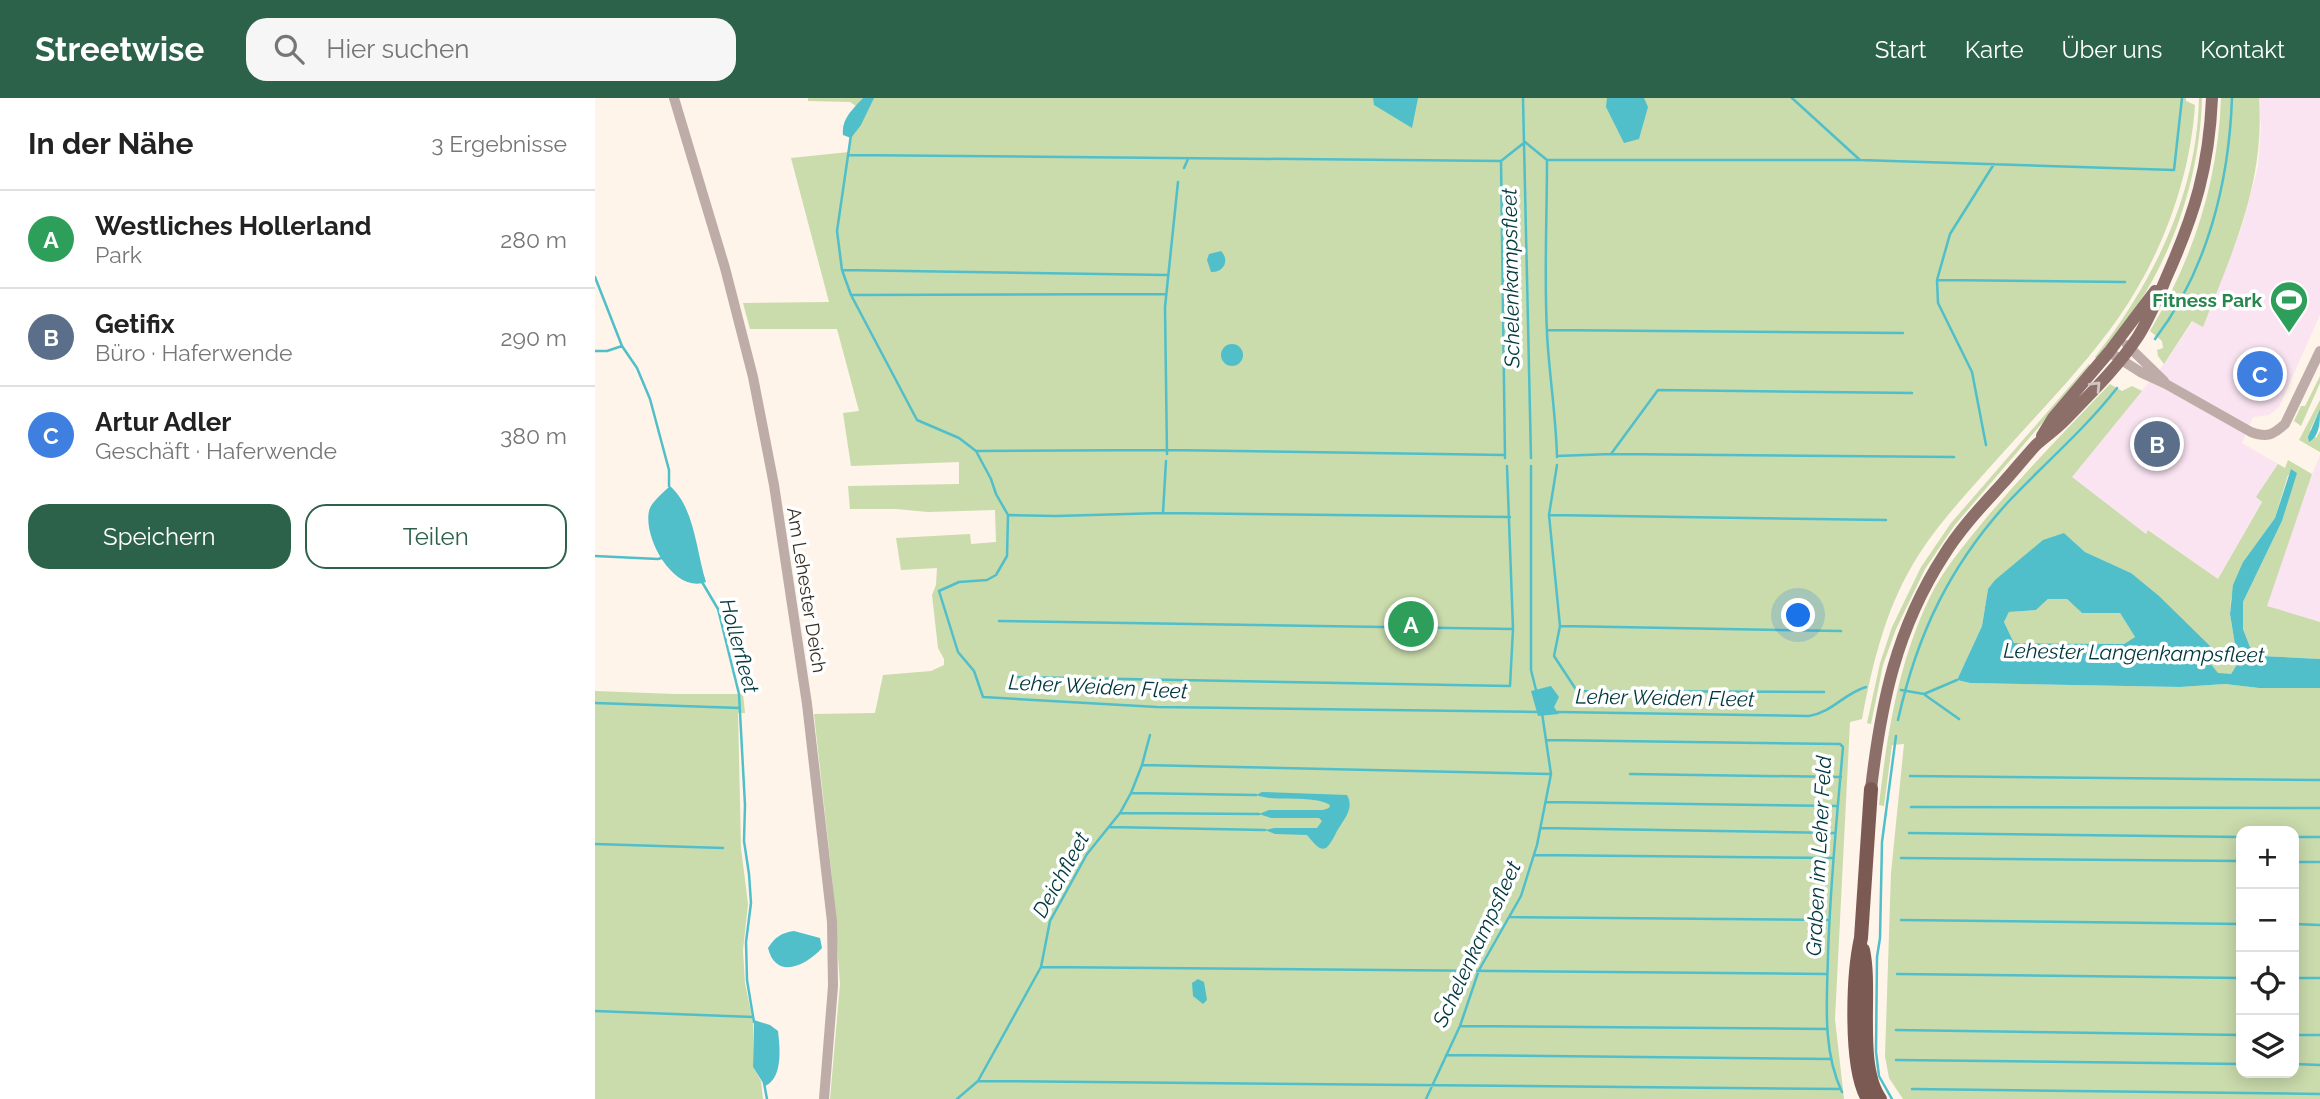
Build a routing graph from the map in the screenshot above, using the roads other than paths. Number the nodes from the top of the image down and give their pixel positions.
1 (674, 98) edge
2 (2212, 98) edge
3 (2171, 269) junction
4 (2119, 338) junction
5 (2130, 347) junction
6 (2320, 352) edge
7 (2115, 356) junction
8 (2167, 384) junction
9 (1871, 789) joint
10 (1861, 938) junction
11 (824, 1099) edge
12 (1868, 1099) edge
13 (1880, 1099) edge

1 - 11 street, Am Lehester Deich
2 - 3 main road
3 - 4 main road
3 - 5 main road
4 - 5 street
4 - 7 main road
5 - 7 main road
5 - 8 street
6 - 8 street
7 - 8 street
7 - 9 main road
9 - 10 highway
10 - 12 highway
10 - 13 highway

